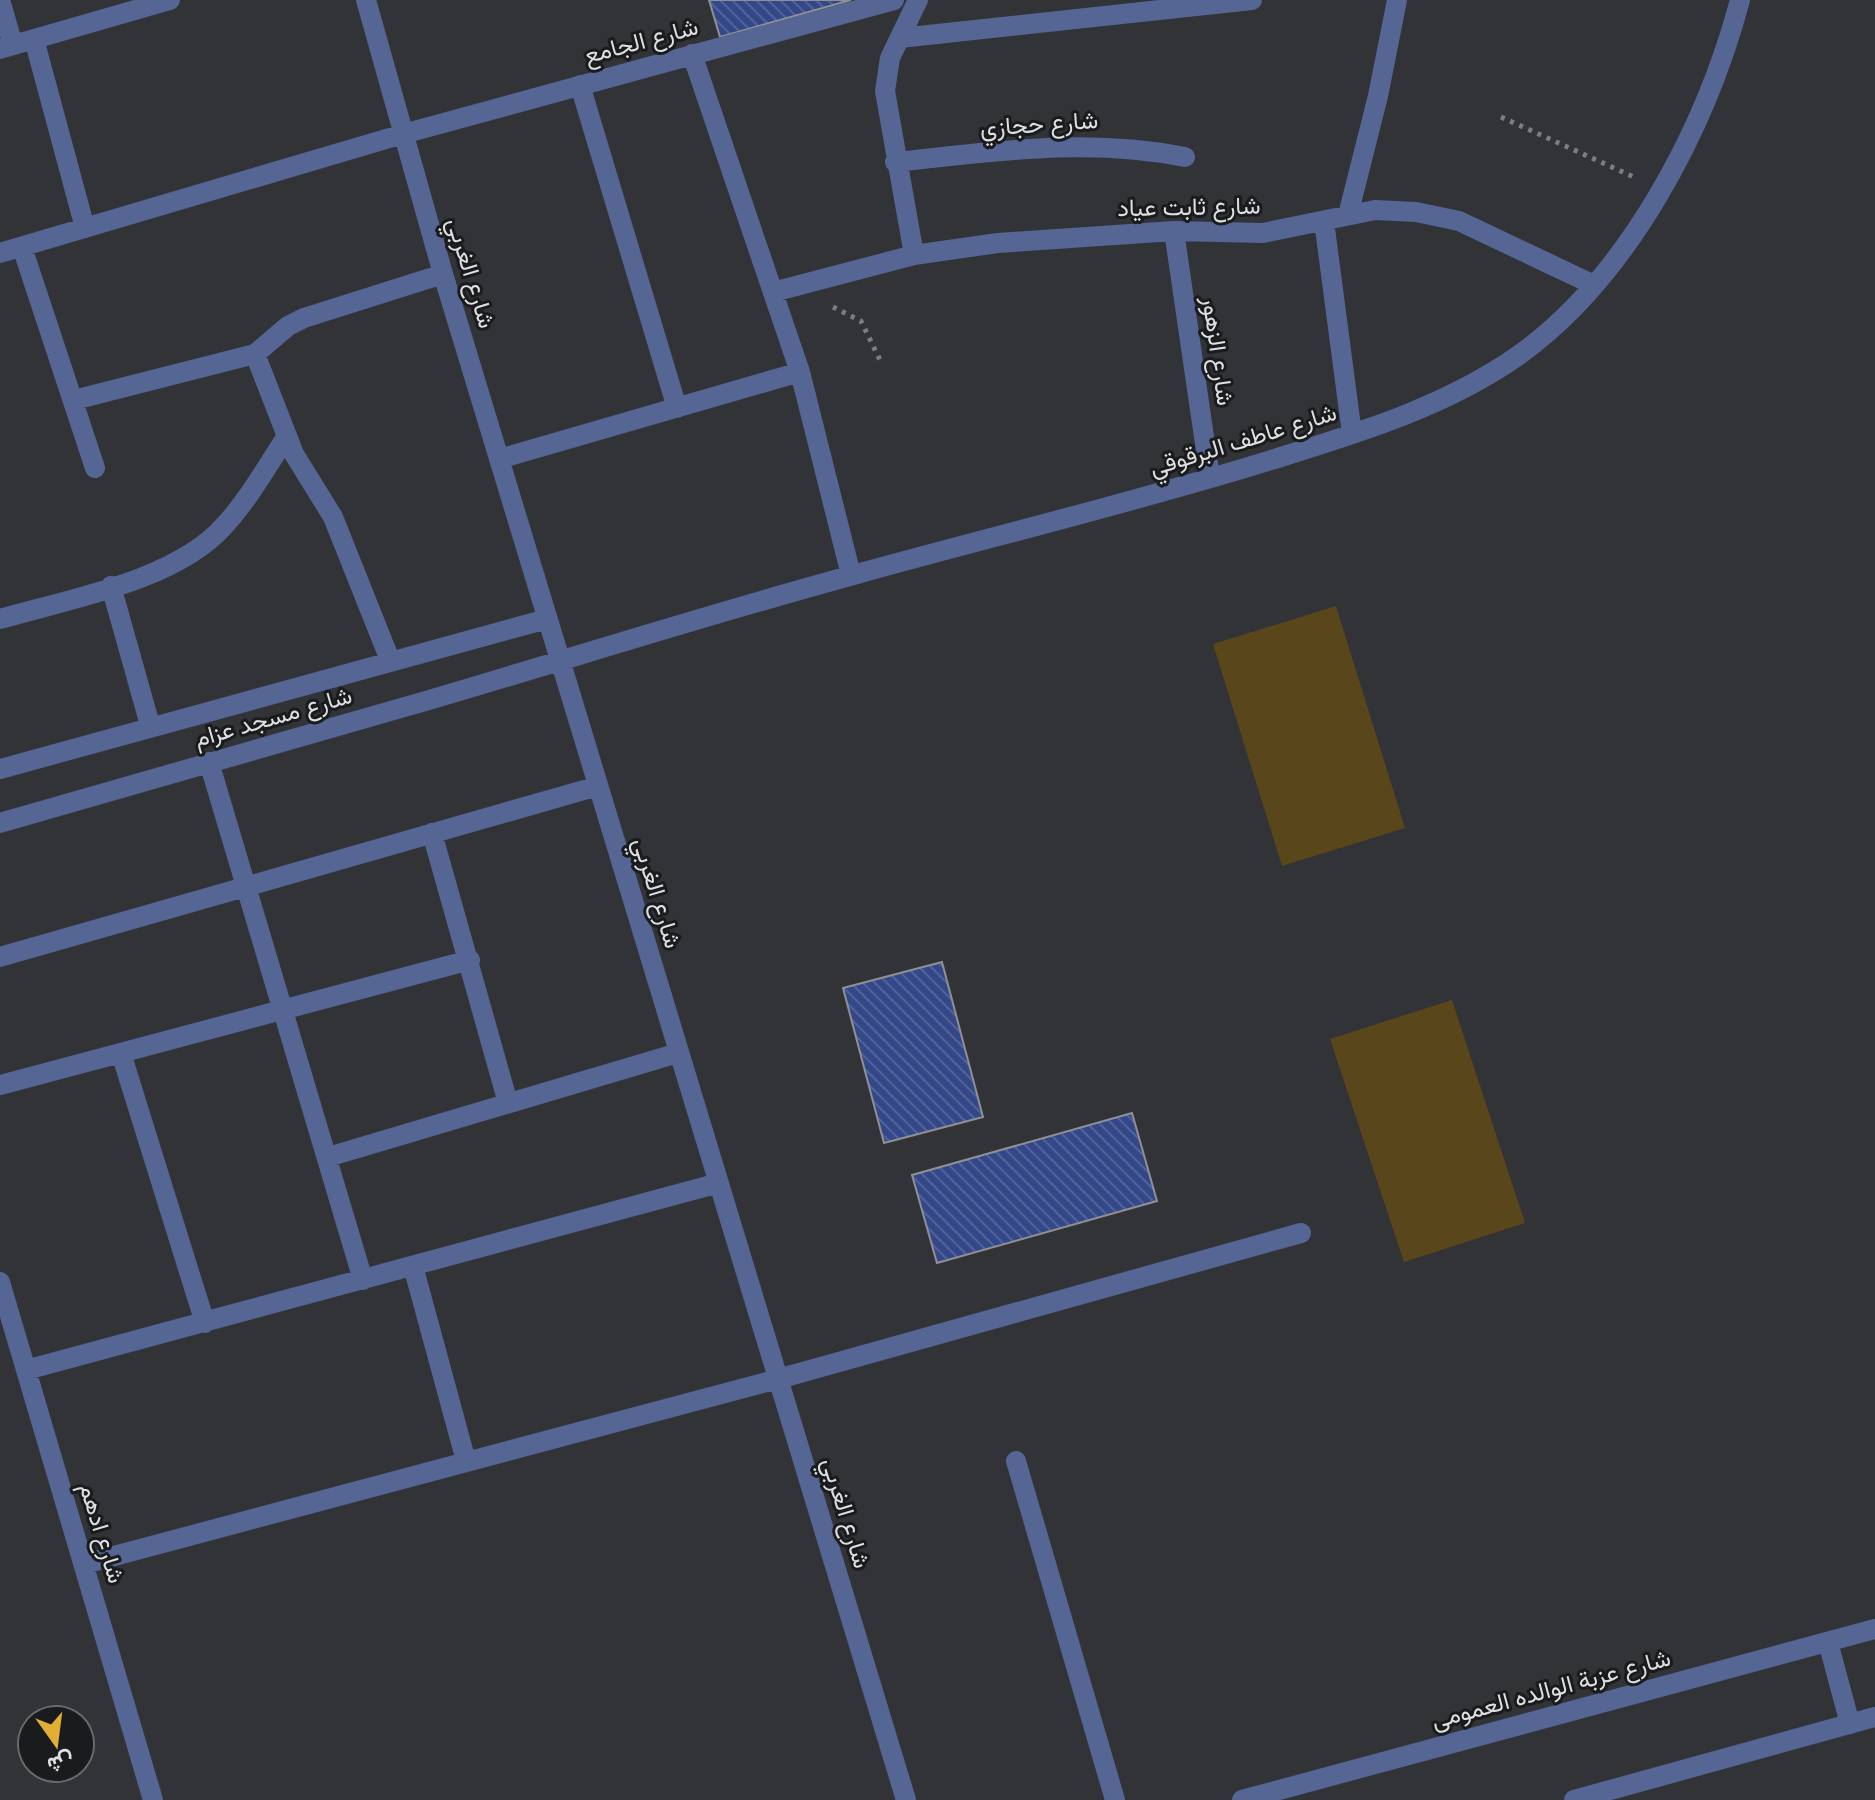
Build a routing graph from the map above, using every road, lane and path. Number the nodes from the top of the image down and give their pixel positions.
1 (0, 0) edge
2 (170, 0) edge
3 (366, 0) edge
4 (894, 0) edge
5 (918, 0) edge
6 (1252, 0) edge
7 (1397, 0) edge
8 (1740, 0) edge
9 (900, 38) junction
10 (34, 39) junction
11 (7, 47) edge
12 (692, 54) junction
13 (580, 85) junction
14 (1501, 117) dead end
15 (403, 134) junction
16 (1185, 157) dead end
17 (895, 162) junction
18 (1660, 189) junction
19 (1348, 215) junction
20 (1324, 221) junction
21 (85, 228) junction
22 (1174, 231) junction
23 (22, 247) junction
24 (0, 253) edge
25 (914, 255) junction
26 (443, 274) junction
27 (1594, 285) junction
28 (775, 298) junction
29 (255, 354) junction
30 (880, 360) dead end
31 (800, 372) junction
32 (74, 400) junction
33 (677, 408) junction
34 (1352, 434) junction
35 (287, 436) junction
36 (499, 459) junction
37 (95, 468) dead end
38 (1210, 478) junction
39 (851, 575) junction
40 (111, 586) junction
41 (0, 619) edge
42 (547, 619) junction
43 (560, 658) junction
44 (390, 660) junction
45 (150, 725) junction
46 (209, 762) junction
47 (0, 769) edge
48 (598, 786) junction
49 (0, 823) edge
50 (432, 833) junction
51 (247, 888) junction
52 (0, 957) edge
53 (470, 960) junction
54 (284, 1010) junction
55 (121, 1053) junction
56 (678, 1053) junction
57 (0, 1085) edge
58 (508, 1103) junction
59 (328, 1157) junction
60 (719, 1183) junction
61 (1301, 1233) dead end
62 (413, 1266) junction
63 (363, 1280) junction
64 (0, 1282) edge
65 (205, 1323) junction
66 (26, 1370) junction
67 (778, 1379) junction
68 (466, 1461) junction
69 (1016, 1461) dead end
70 (84, 1564) junction
71 (1875, 1629) edge
72 (1828, 1642) junction
73 (1875, 1717) edge
74 (1850, 1724) junction
75 (1301, 1792) edge
76 (1627, 1793) edge
77 (153, 1800) edge
78 (906, 1800) edge
79 (1115, 1800) edge
80 (1242, 1800) edge
81 (1574, 1800) edge

1 - 11 street
2 - 10 street
3 - 15 street, شارع الغربي
4 - 12 street, شارع الجامع
5 - 9 street
6 - 9 street
7 - 19 street
8 - 18 street, شارع عاطف البرقوقي
9 - 17 street
10 - 11 street
10 - 21 street
12 - 13 street, شارع الجامع
12 - 28 street
13 - 15 street, شارع الجامع
13 - 33 street
14 - 18 path
15 - 21 street, شارع الجامع
15 - 26 street, شارع الغربي
16 - 17 street, شارع حجازي
17 - 25 street
18 - 27 street, شارع عاطف البرقوقي
19 - 20 street, شارع ثابت عياد
19 - 27 street, شارع ثابت عياد
20 - 22 street, شارع ثابت عياد
20 - 34 street
21 - 23 street, شارع الجامع
22 - 25 street, شارع ثابت عياد
22 - 38 street, شارع الزهور
23 - 24 street, شارع الجامع
23 - 32 street
25 - 28 street, شارع ثابت عياد
26 - 29 street
26 - 36 street, شارع الغربي
27 - 34 street, شارع عاطف البرقوقي
28 - 30 path
28 - 31 street
29 - 32 street
29 - 35 street
31 - 33 street
31 - 39 street
32 - 37 street
33 - 36 street
34 - 38 street, شارع عاطف البرقوقي
35 - 40 street
35 - 44 street
36 - 42 street, شارع الغربي
38 - 39 street, شارع عاطف البرقوقي
39 - 43 street, شارع عاطف البرقوقي
40 - 41 street
40 - 45 street
42 - 43 street, شارع الغربي
42 - 44 street, شارع مسجد عزام
43 - 46 street, شارع مسجد عزام
43 - 48 street, شارع الغربي
44 - 45 street, شارع مسجد عزام
45 - 47 street, شارع مسجد عزام
46 - 49 street, شارع مسجد عزام
46 - 51 street
48 - 50 street
48 - 56 street, شارع الغربي
50 - 51 street
50 - 53 street
51 - 52 street
51 - 54 street
53 - 54 street
53 - 58 street
54 - 55 street
54 - 59 street
55 - 57 street
55 - 65 street
56 - 58 street
56 - 60 street, شارع الغربي
58 - 59 street
59 - 63 street
60 - 62 street
60 - 67 street, شارع الغربي
61 - 67 street
62 - 63 street
62 - 68 street
63 - 65 street
64 - 66 street, شارع ادهم
65 - 66 street
66 - 70 street, شارع ادهم
67 - 68 street
67 - 78 street, شارع الغربي
68 - 70 street
69 - 79 street
70 - 77 street, شارع ادهم
71 - 72 street, شارع عزبة الوالده العمومى
72 - 74 street
72 - 75 street, شارع عزبة الوالده العمومى
73 - 74 street
74 - 76 street
75 - 80 street, شارع عزبة الوالده العمومى
76 - 81 street

